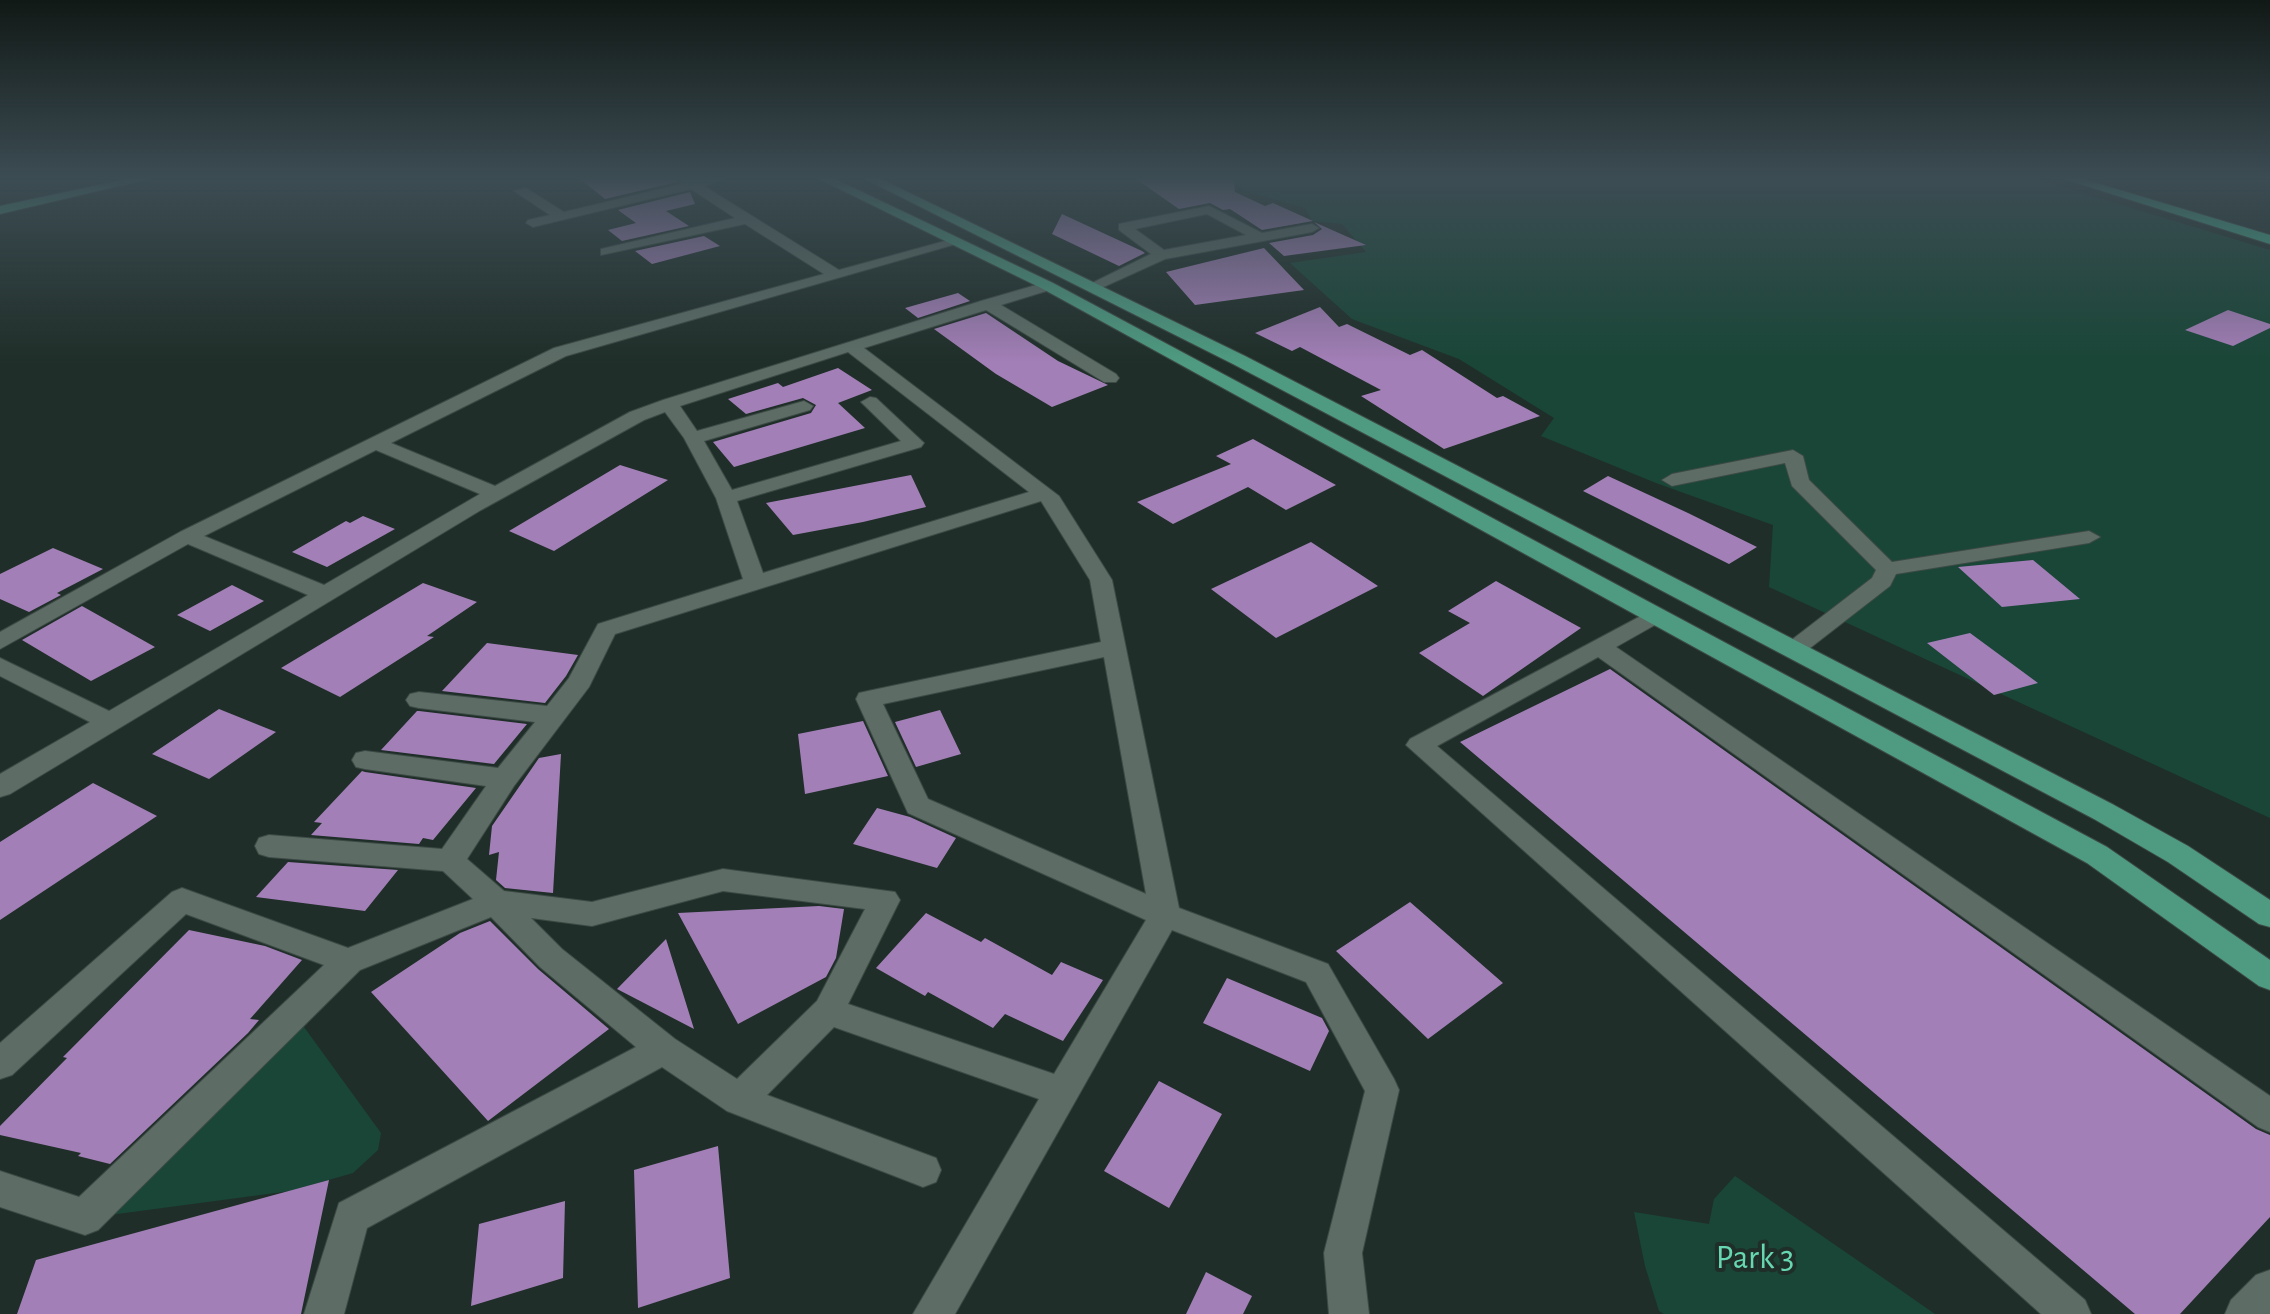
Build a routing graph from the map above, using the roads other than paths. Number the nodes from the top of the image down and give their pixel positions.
1 (656, 240) edge
2 (781, 240) edge
3 (953, 240) edge
4 (1001, 240) edge
5 (1142, 240) edge
6 (1242, 240) edge
7 (956, 242) junction
8 (606, 252) dead end
9 (1161, 255) junction
10 (835, 274) junction
11 (1085, 281) junction
12 (1048, 286) junction
13 (987, 304) junction
14 (851, 346) junction
15 (1110, 378) dead end
16 (870, 402) dead end
17 (669, 404) junction
18 (804, 406) dead end
19 (693, 438) junction
20 (373, 442) junction
21 (1672, 480) dead end
22 (496, 494) junction
23 (1044, 494) junction
24 (726, 498) junction
25 (187, 536) junction
26 (2089, 537) dead end
27 (1887, 569) junction
28 (755, 582) junction
29 (326, 594) junction
30 (1654, 616) junction
31 (0, 642) edge
32 (1114, 647) junction
33 (1600, 647) junction
34 (1793, 650) junction
35 (0, 666) edge
36 (419, 700) dead end
37 (556, 716) junction
38 (111, 722) junction
39 (365, 760) dead end
40 (505, 779) junction
41 (0, 787) edge
42 (269, 846) dead end
43 (450, 861) junction
44 (496, 902) junction
45 (1165, 915) junction
46 (2270, 915) edge
47 (349, 961) junction
48 (2270, 977) edge
49 (828, 1011) junction
50 (663, 1049) junction
51 (0, 1064) edge
52 (1062, 1092) junction
53 (739, 1100) junction
54 (2270, 1116) edge
55 (923, 1170) dead end
56 (0, 1189) edge
57 (2270, 1289) edge
58 (324, 1314) edge
59 (933, 1314) edge
60 (1349, 1314) edge
61 (2071, 1314) edge
62 (2245, 1314) edge

1 - 8 street
2 - 10 street
3 - 7 main road
4 - 11 main road
5 - 9 street
6 - 9 street
7 - 10 street
7 - 12 main road
9 - 11 street
10 - 20 street
11 - 12 main road
11 - 34 main road
12 - 13 street
12 - 30 main road
13 - 14 street
13 - 15 street
14 - 17 street
14 - 23 street
16 - 24 street
17 - 19 street
17 - 22 street
18 - 19 street
19 - 24 street
20 - 22 street
20 - 25 street
21 - 27 street
22 - 29 street
23 - 28 street
23 - 32 street
24 - 28 street
25 - 29 street
25 - 31 street
26 - 27 street
27 - 34 street
28 - 37 street
29 - 38 street
30 - 33 street
30 - 48 main road
32 - 45 street
32 - 45 street
33 - 54 street
33 - 61 street
34 - 46 main road
35 - 38 street
36 - 37 street
37 - 40 street
38 - 41 street
39 - 40 street
40 - 43 street
42 - 43 street
43 - 44 street
44 - 47 street
44 - 49 street
44 - 50 street
45 - 52 street
45 - 60 street
47 - 51 street
47 - 56 street
49 - 52 street
49 - 53 street
50 - 53 street
50 - 58 street
52 - 59 street
53 - 55 street
57 - 62 street

